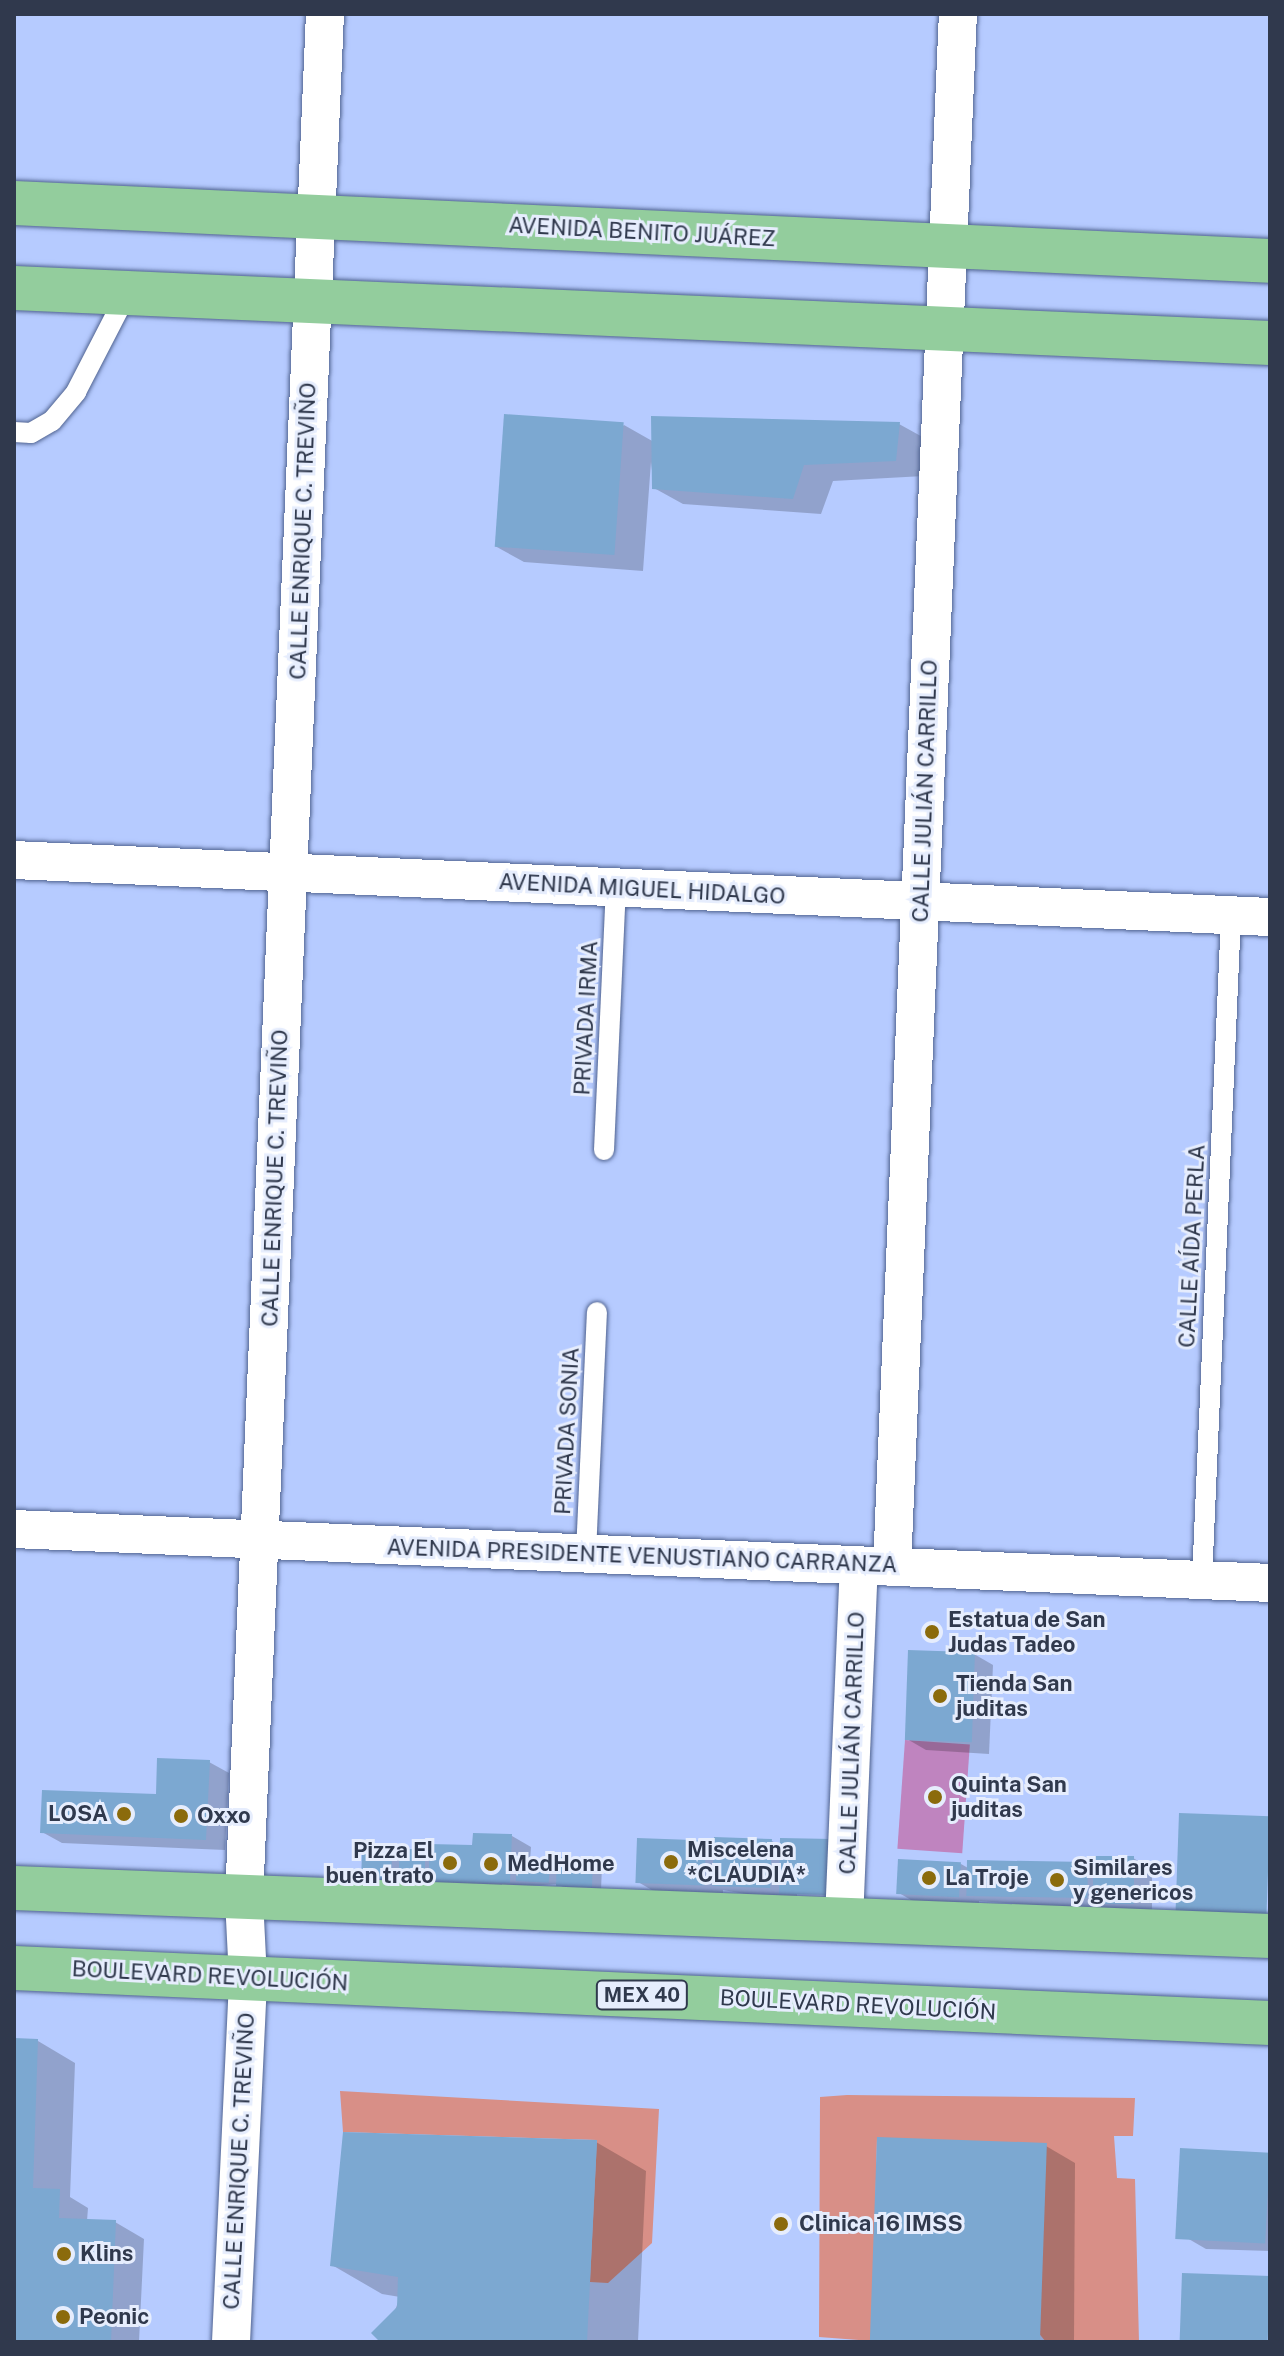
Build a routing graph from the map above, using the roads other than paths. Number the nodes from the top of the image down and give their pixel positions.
1 (325, 14) edge
2 (958, 14) edge
3 (14, 203) edge
4 (316, 217) junction
5 (948, 246) junction
6 (1270, 261) edge
7 (14, 288) edge
8 (127, 293) junction
9 (313, 301) junction
10 (945, 329) junction
11 (1270, 343) edge
12 (14, 432) edge
13 (14, 860) edge
14 (288, 873) junction
15 (616, 888) junction
16 (920, 901) junction
17 (1231, 915) junction
18 (1270, 917) edge
19 (604, 1150) dead end
20 (597, 1312) dead end
21 (14, 1529) edge
22 (260, 1540) junction
23 (586, 1553) junction
24 (876, 1567) junction
25 (1202, 1580) junction
26 (1270, 1583) edge
27 (14, 1888) edge
28 (244, 1899) junction
29 (844, 1920) junction
30 (1270, 1936) edge
31 (14, 1968) edge
32 (248, 1978) junction
33 (1270, 2023) edge
34 (231, 2342) edge

1 - 4 street, CALLE ENRIQUE C. TREVIÑO
2 - 5 street, CALLE JULIÁN CARRILLO
3 - 4 main road, AVENIDA BENITO JUÁREZ
4 - 5 main road, AVENIDA BENITO JUÁREZ
4 - 9 street, CALLE ENRIQUE C. TREVIÑO
5 - 6 main road, AVENIDA BENITO JUÁREZ
5 - 10 street, CALLE JULIÁN CARRILLO
7 - 8 main road
8 - 9 main road
8 - 12 lane
9 - 10 main road
9 - 14 street, CALLE ENRIQUE C. TREVIÑO
10 - 11 main road
10 - 16 street, CALLE JULIÁN CARRILLO
13 - 14 street, AVENIDA MIGUEL HIDALGO
14 - 15 street, AVENIDA MIGUEL HIDALGO
14 - 22 street, CALLE ENRIQUE C. TREVIÑO
15 - 16 street, AVENIDA MIGUEL HIDALGO
15 - 19 lane, PRIVADA IRMA
16 - 17 street, AVENIDA MIGUEL HIDALGO
16 - 24 street, CALLE JULIÁN CARRILLO
17 - 18 street, AVENIDA MIGUEL HIDALGO
17 - 25 lane, CALLE AÍDA PERLA
20 - 23 lane, PRIVADA SONIA
21 - 22 street, AVENIDA PRESIDENTE VENUSTIANO CARRANZA
22 - 23 street, AVENIDA PRESIDENTE VENUSTIANO CARRANZA
22 - 28 street, CALLE ENRIQUE C. TREVIÑO
23 - 24 street, AVENIDA PRESIDENTE VENUSTIANO CARRANZA
24 - 25 street, AVENIDA PRESIDENTE VENUSTIANO CARRANZA
24 - 29 street, CALLE JULIÁN CARRILLO
25 - 26 street, AVENIDA PRESIDENTE VENUSTIANO CARRANZA
27 - 28 main road
28 - 29 main road
28 - 32 street, CALLE ENRIQUE C. TREVIÑO
29 - 30 main road
31 - 32 main road, BOULEVARD REVOLUCIÓN / MEX 40
32 - 33 main road, BOULEVARD REVOLUCIÓN / MEX 40
32 - 34 street, CALLE ENRIQUE C. TREVIÑO

